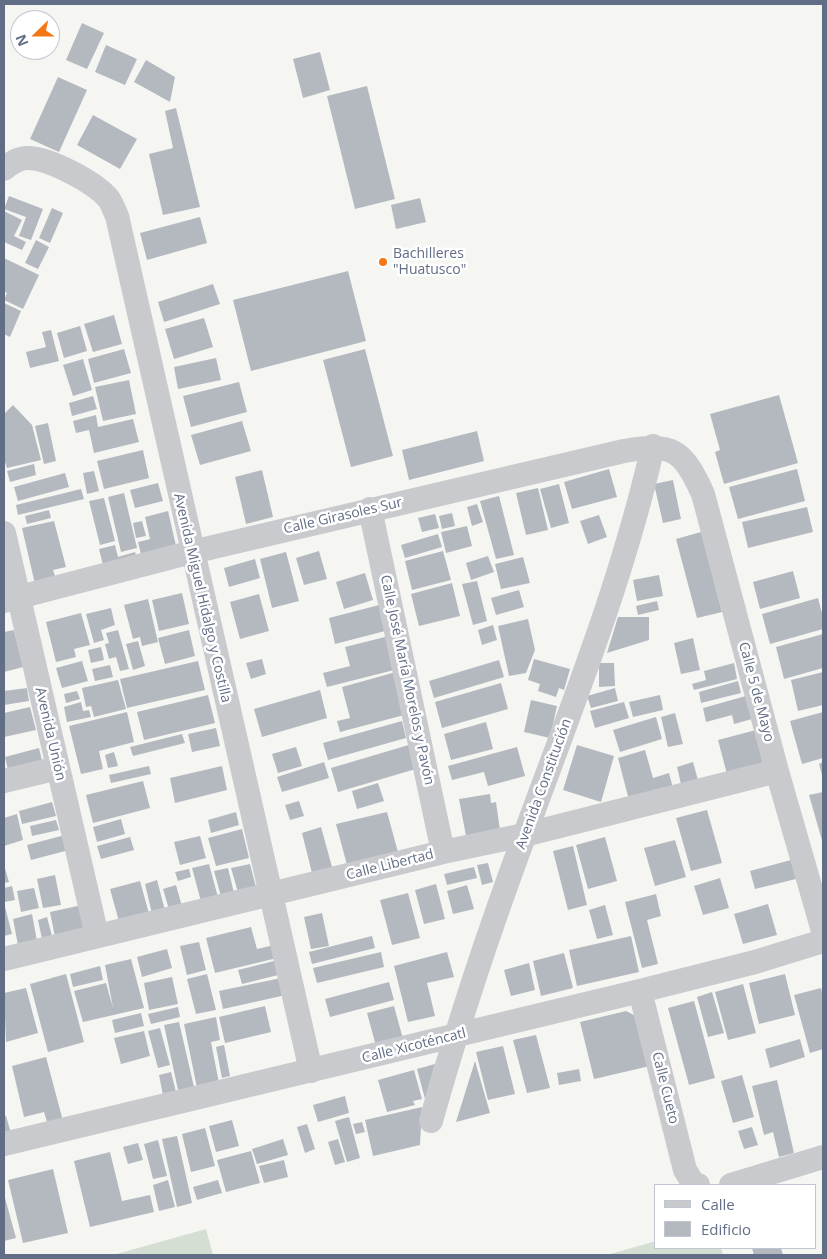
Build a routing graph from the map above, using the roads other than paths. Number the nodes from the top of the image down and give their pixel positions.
1 (4, 169) edge
2 (653, 446) junction
3 (681, 457) joint
4 (370, 509) junction
5 (4, 532) edge
6 (192, 552) junction
7 (11, 600) edge
8 (58, 768) junction
9 (777, 771) junction
10 (4, 781) edge
11 (524, 835) junction
12 (443, 852) junction
13 (270, 895) junction
14 (823, 931) edge
15 (97, 936) junction
16 (823, 941) edge
17 (4, 960) edge
18 (640, 991) junction
19 (454, 1036) junction
20 (311, 1071) junction
21 (431, 1121) dead end
22 (4, 1144) edge
23 (823, 1157) edge
24 (696, 1184) edge
25 (733, 1184) edge

1 - 6 street, Avenida Miguel Hidalgo y Costilla
2 - 3 street, Calle Girasoles Sur
2 - 4 street, Calle Girasoles Sur
2 - 11 street, Avenida Constitución
3 - 9 street, Calle 5 de Mayo
4 - 6 street, Calle Girasoles Sur
4 - 12 street, Calle José María Morelos y Pavón
5 - 7 street, Avenida Unión
6 - 7 street, Calle Girasoles Sur
6 - 13 street, Avenida Miguel Hidalgo y Costilla
7 - 8 street, Avenida Unión
8 - 10 street
8 - 15 street, Avenida Unión
9 - 11 street, Calle Libertad
9 - 14 street, Calle 5 de Mayo
11 - 12 street, Calle Libertad
11 - 19 street, Avenida Constitución
12 - 13 street, Calle Libertad
13 - 15 street, Calle Libertad
13 - 20 street, Avenida Miguel Hidalgo y Costilla
15 - 17 street, Calle Libertad
16 - 18 street, Calle Xicoténcatl
18 - 19 street, Calle Xicoténcatl
18 - 24 street, Calle Cueto
19 - 20 street, Calle Xicoténcatl
19 - 21 street, Avenida Constitución
20 - 22 street, Calle Xicoténcatl
23 - 25 street

